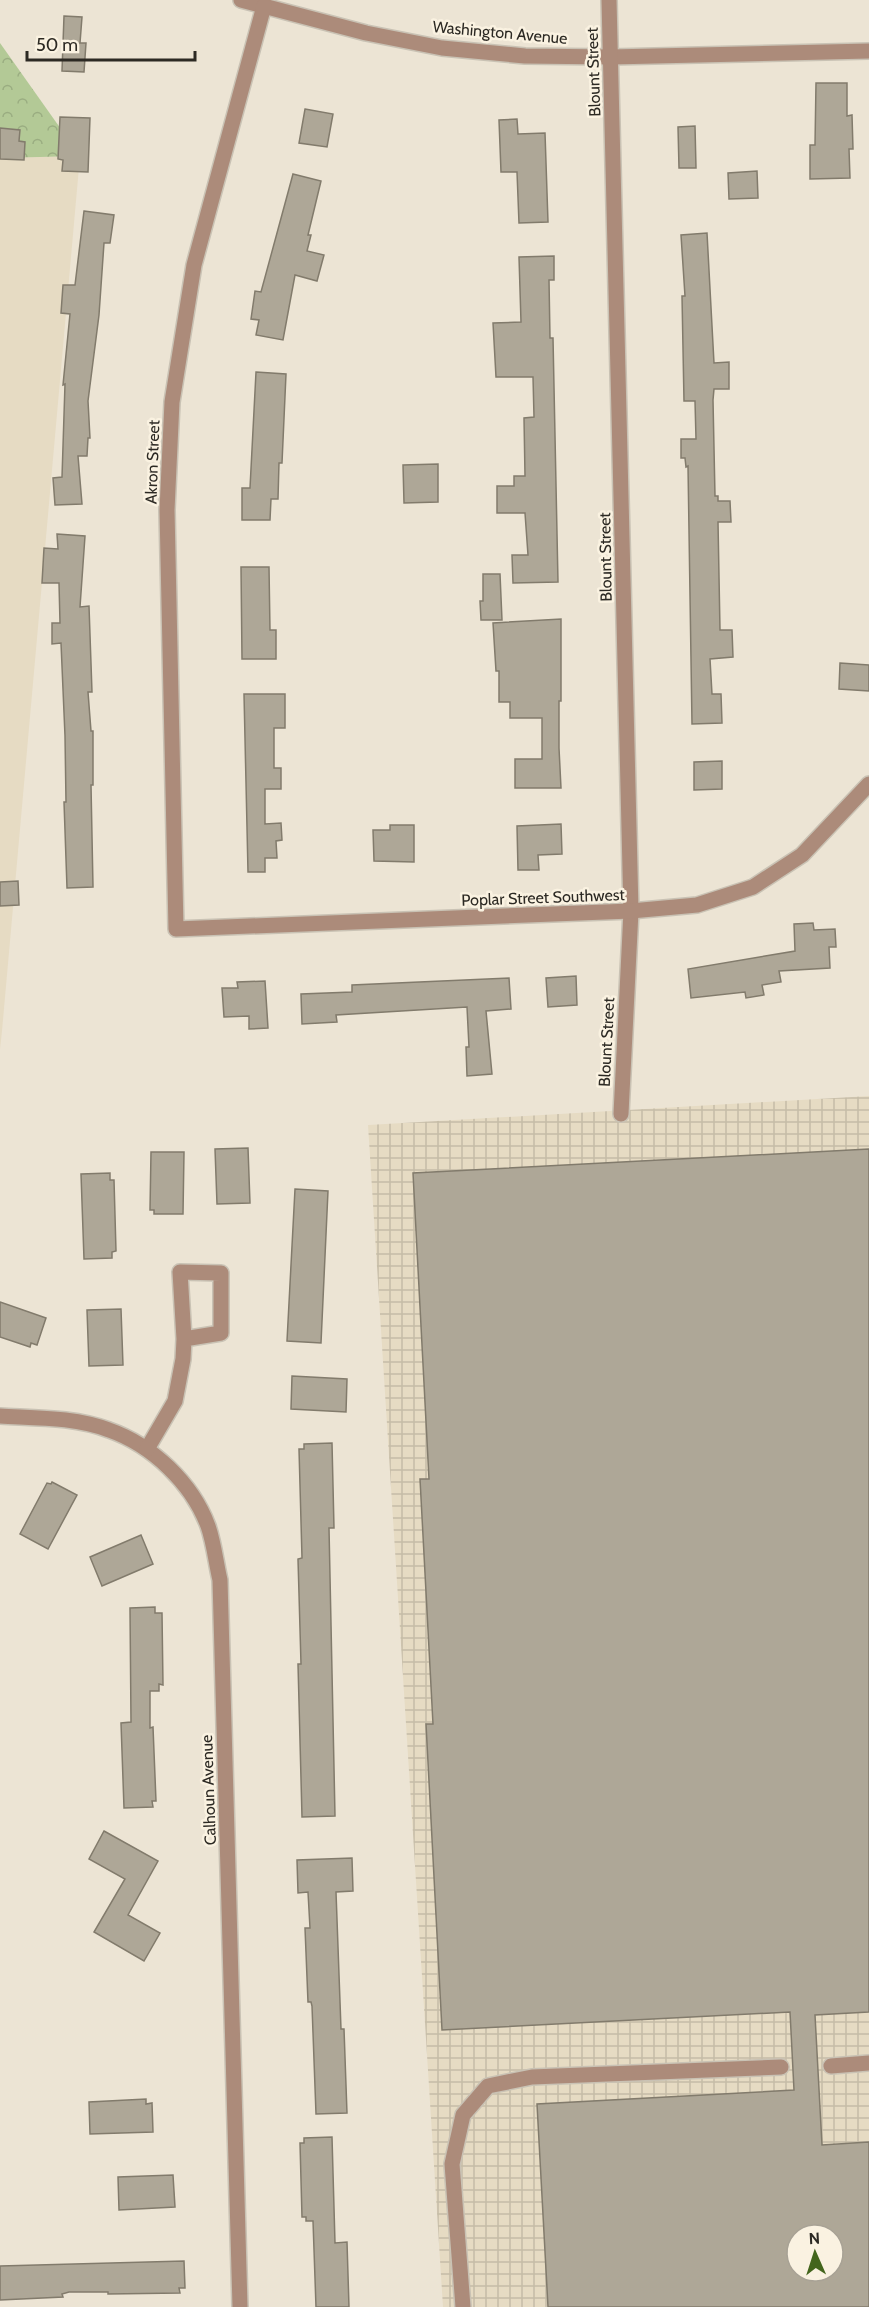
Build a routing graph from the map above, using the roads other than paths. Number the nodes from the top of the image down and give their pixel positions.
1 (242, 0) edge
2 (609, 0) edge
3 (264, 6) junction
4 (869, 51) edge
5 (611, 57) junction
6 (869, 784) edge
7 (631, 911) junction
8 (176, 929) joint
9 (621, 1114) dead end
10 (184, 1339) junction
11 (0, 1416) edge
12 (147, 1449) junction
13 (869, 2063) edge
14 (831, 2066) dead end
15 (781, 2067) dead end
16 (240, 2307) edge
17 (463, 2307) edge

1 - 3 street, Washington Avenue
2 - 5 street, Blount Street
3 - 5 street, Washington Avenue
3 - 8 street, Akron Street
4 - 5 street, Washington Avenue
5 - 7 street, Blount Street
6 - 7 street, Poplar Street Southwest
7 - 8 street, Poplar Street Southwest
7 - 9 street, Blount Street
10 - 10 street
10 - 12 street
11 - 12 street, Calhoun Avenue
12 - 16 street, Calhoun Avenue
13 - 14 street
15 - 17 street

